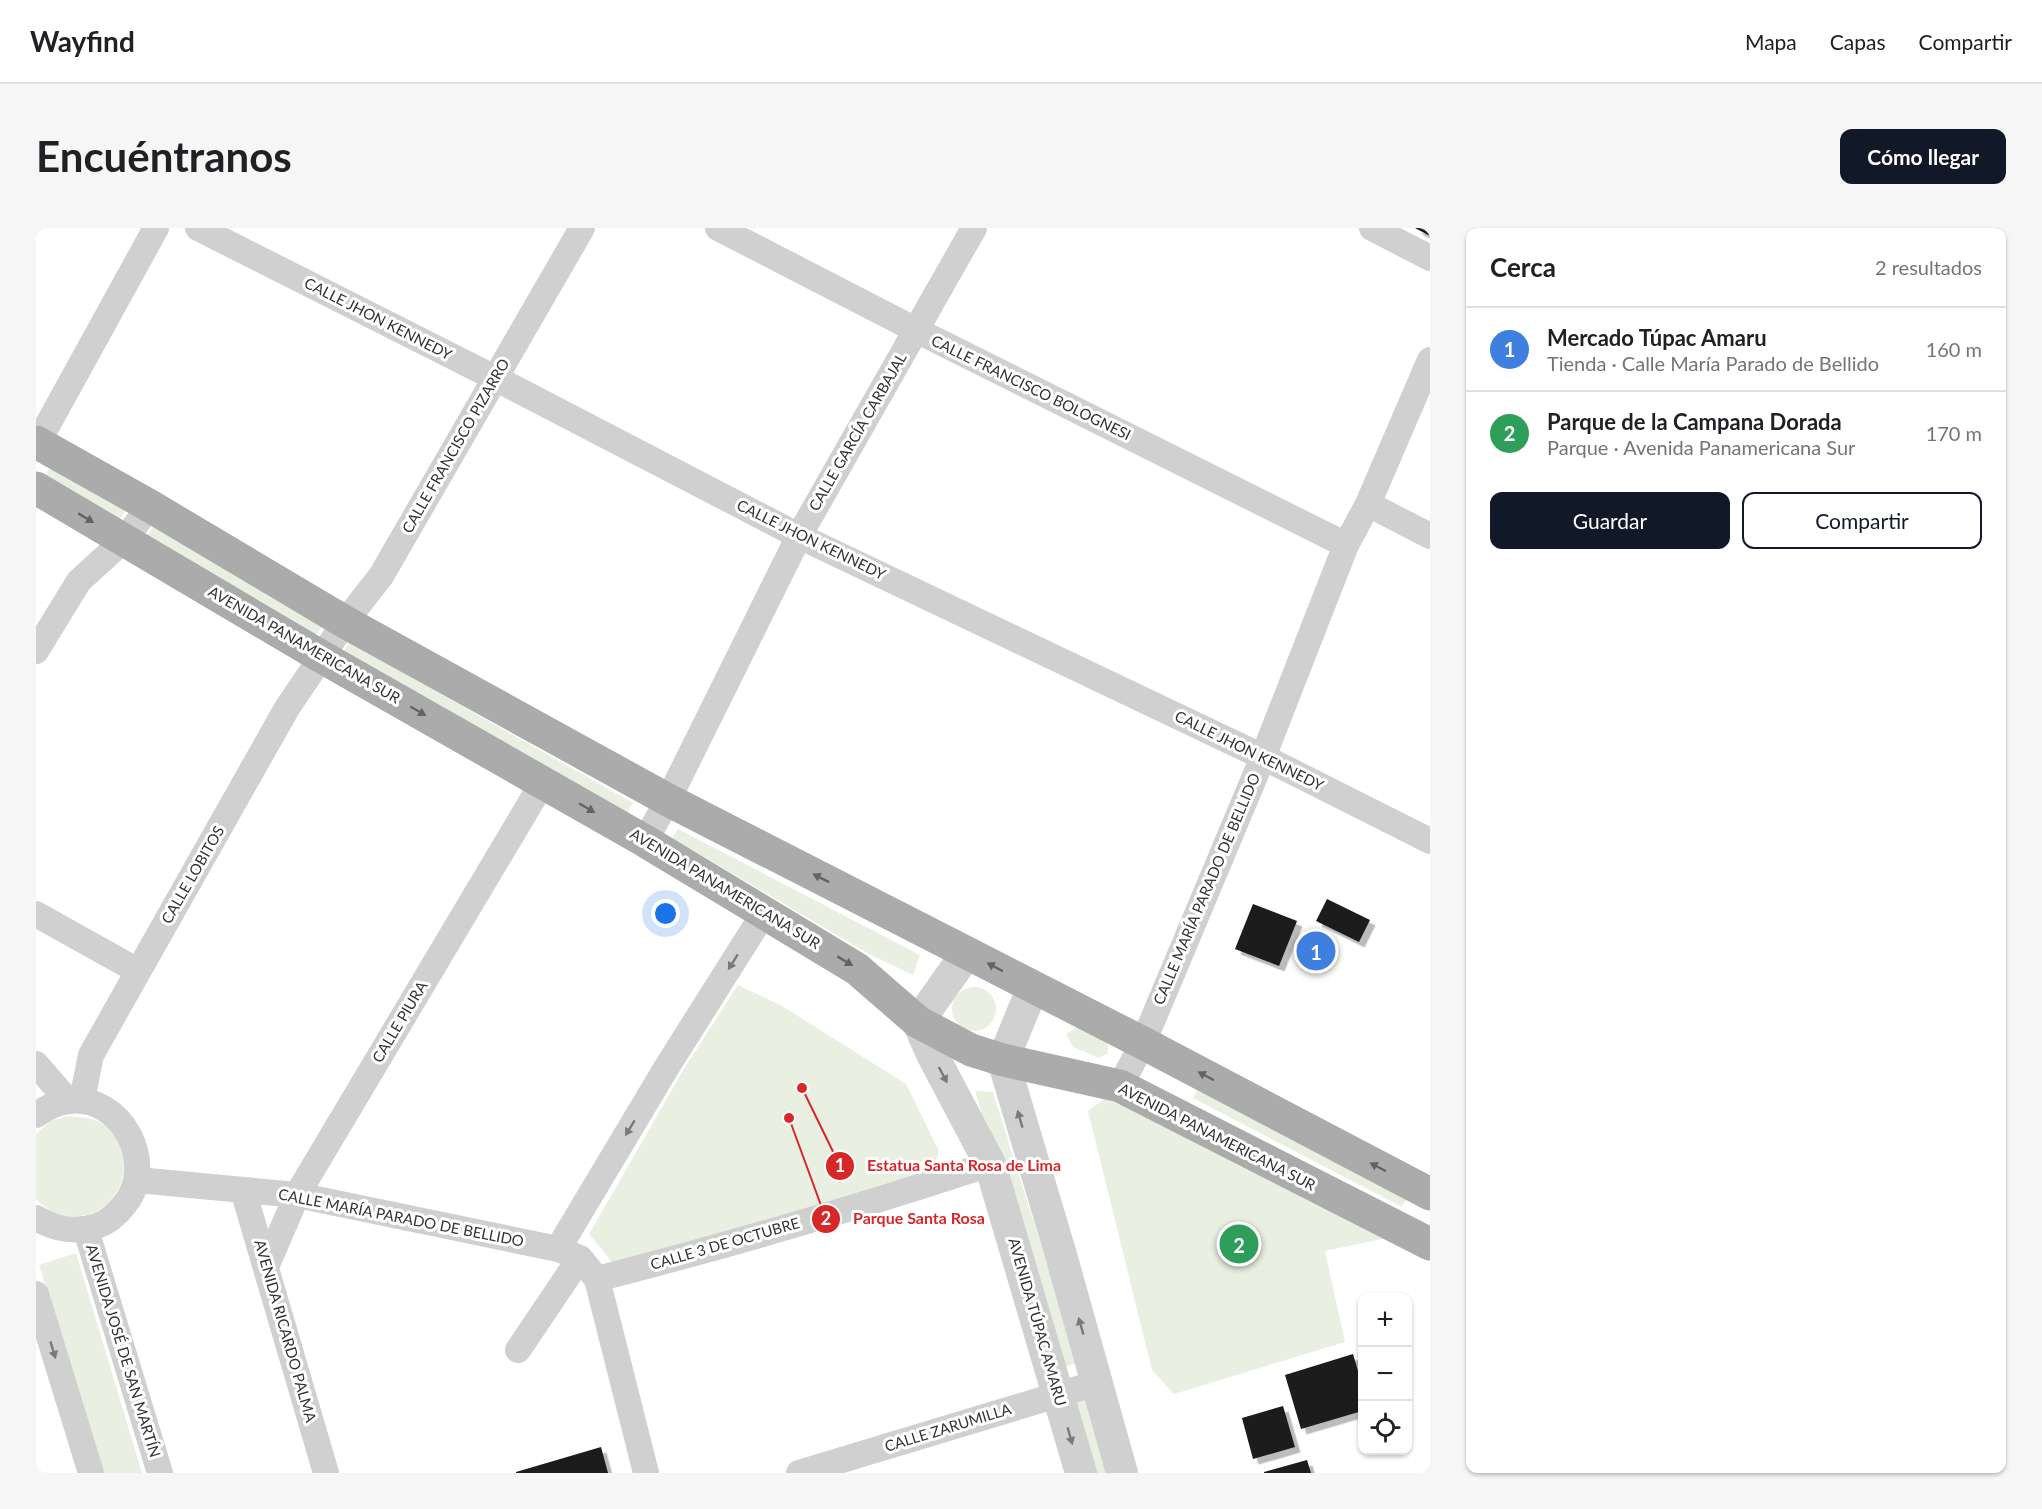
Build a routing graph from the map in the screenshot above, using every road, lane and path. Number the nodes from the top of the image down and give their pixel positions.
1 (156, 228) edge
2 (198, 228) edge
3 (582, 228) edge
4 (718, 228) edge
5 (974, 228) edge
6 (1372, 228) edge
7 (1430, 258) edge
8 (916, 330) junction
9 (1430, 360) edge
10 (495, 378) junction
11 (36, 443) edge
12 (36, 488) edge
13 (1368, 504) junction
14 (150, 506) junction
15 (799, 536) junction
16 (1430, 536) edge
17 (124, 540) junction
18 (1346, 545) junction
19 (345, 622) junction
20 (36, 651) edge
21 (322, 657) junction
22 (1263, 757) junction
23 (543, 782) junction
24 (668, 800) junction
25 (645, 841) junction
26 (1430, 841) edge
27 (764, 913) junction
28 (36, 914) edge
29 (967, 953) junction
30 (138, 971) junction
31 (1033, 987) junction
32 (918, 1022) junction
33 (1143, 1042) junction
34 (1003, 1060) junction
35 (36, 1064) edge
36 (1120, 1086) junction
37 (75, 1101) junction
38 (36, 1115) edge
39 (990, 1164) junction
40 (137, 1180) junction
41 (243, 1190) junction
42 (1430, 1194) edge
43 (297, 1195) junction
44 (36, 1218) edge
45 (86, 1230) junction
46 (1430, 1244) edge
47 (569, 1254) junction
48 (266, 1267) junction
49 (597, 1279) junction
50 (36, 1294) edge
51 (518, 1350) dead end
52 (1097, 1383) junction
53 (1058, 1395) junction
54 (91, 1473) edge
55 (160, 1473) edge
56 (326, 1473) edge
57 (646, 1473) edge
58 (799, 1473) edge
59 (1081, 1473) edge
60 (1122, 1473) edge

1 - 11 street
2 - 10 street, CALLE JHON KENNEDY
3 - 10 street, CALLE FRANCISCO PIZARRO
4 - 8 street, CALLE FRANCISCO BOLOGNESI
5 - 8 street, CALLE GARCÍA CARBAJAL
6 - 7 street
8 - 15 street, CALLE GARCÍA CARBAJAL
8 - 18 street, CALLE FRANCISCO BOLOGNESI
9 - 13 street, CALLE MARÍA PARADO DE BELLIDO
10 - 15 street, CALLE JHON KENNEDY
10 - 19 street, CALLE FRANCISCO PIZARRO
11 - 14 main road
12 -> 17 main road, AVENIDA PANAMERICANA SUR
13 - 16 street
13 - 18 street, CALLE MARÍA PARADO DE BELLIDO
14 - 17 street
14 - 19 main road
15 - 22 street, CALLE JHON KENNEDY
15 - 24 street, CALLE GARCÍA CARBAJAL
17 - 20 street
17 - 21 main road, AVENIDA PANAMERICANA SUR
18 - 22 street, CALLE MARÍA PARADO DE BELLIDO
19 - 21 street, CALLE FRANCISCO PIZARRO
19 - 24 main road
21 -> 23 main road, AVENIDA PANAMERICANA SUR
21 - 30 street, CALLE LOBITOS
22 - 26 street, CALLE JHON KENNEDY
22 - 33 street, CALLE MARÍA PARADO DE BELLIDO
23 -> 25 main road, AVENIDA PANAMERICANA SUR
23 - 43 street, CALLE PIURA
24 - 25 street, CALLE GARCÍA CARBAJAL
29 -> 24 main road
25 - 27 main road, AVENIDA PANAMERICANA SUR
27 -> 32 main road, AVENIDA PANAMERICANA SUR
27 -> 47 street
28 - 30 street
31 -> 29 main road
29 - 32 street
30 - 37 street, CALLE LOBITOS
31 - 33 main road
31 - 34 street
32 - 34 main road, AVENIDA PANAMERICANA SUR
32 -> 39 street, AVENIDA TÚPAC AMARU
33 - 36 street, CALLE MARÍA PARADO DE BELLIDO
42 -> 33 main road
34 - 36 main road, AVENIDA PANAMERICANA SUR
52 -> 34 street
35 - 37 street
36 - 46 main road, AVENIDA PANAMERICANA SUR
37 - 38 street
37 - 40 street
39 - 49 street, CALLE 3 DE OCTUBRE
39 - 53 street, AVENIDA TÚPAC AMARU
40 - 41 street, CALLE MARÍA PARADO DE BELLIDO
40 - 45 street, AVENIDA JOSÉ DE SAN MARTÍN
41 - 43 street, CALLE MARÍA PARADO DE BELLIDO
41 - 48 street, AVENIDA RICARDO PALMA
43 - 47 street, CALLE MARÍA PARADO DE BELLIDO
43 - 48 street, CALLE PIURA
44 - 45 street, AVENIDA JOSÉ DE SAN MARTÍN
45 - 55 street, AVENIDA JOSÉ DE SAN MARTÍN
47 - 49 street
47 - 51 street
48 - 56 street, AVENIDA RICARDO PALMA
49 - 57 street
50 -> 54 street
52 - 53 street, CALLE ZARUMILLA
52 - 60 street
53 - 58 street, CALLE ZARUMILLA
53 -> 59 street, AVENIDA TÚPAC AMARU

